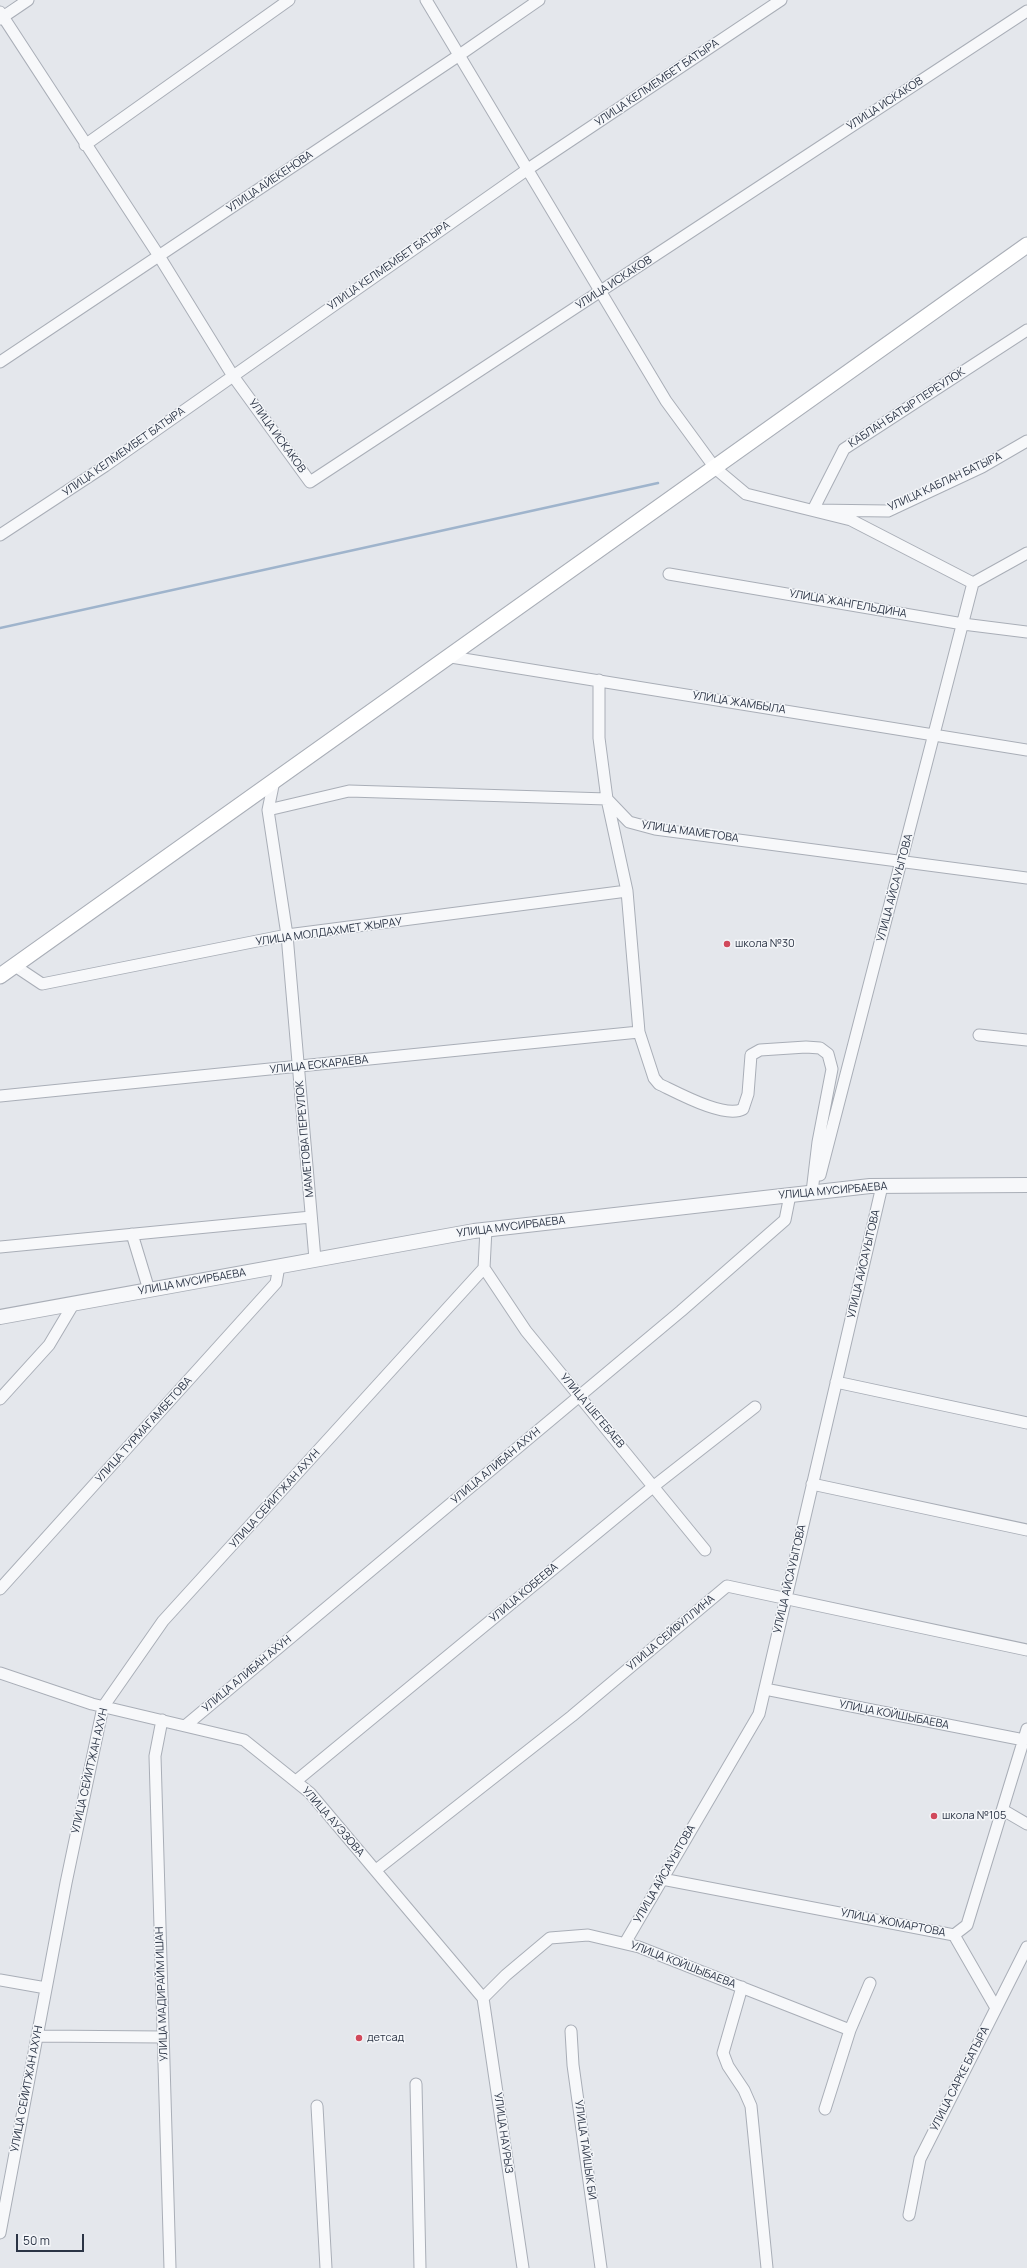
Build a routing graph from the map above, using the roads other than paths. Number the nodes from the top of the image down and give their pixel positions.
1 (28, 0) edge
2 (289, 0) edge
3 (426, 0) edge
4 (539, 0) edge
5 (781, 0) edge
6 (1027, 10) edge
7 (1, 16) edge
8 (458, 56) junction
9 (85, 145) junction
10 (528, 169) junction
11 (1027, 245) edge
12 (159, 256) junction
13 (601, 291) junction
14 (1027, 330) edge
15 (0, 362) edge
16 (233, 376) junction
17 (1027, 441) edge
18 (715, 468) junction
19 (813, 510) junction
20 (0, 536) edge
21 (1027, 553) edge
22 (669, 574) dead end
23 (973, 583) junction
24 (963, 624) junction
25 (1027, 632) edge
26 (451, 657) junction
27 (598, 680) junction
28 (934, 736) junction
29 (1027, 750) edge
30 (274, 781) junction
31 (607, 799) junction
32 (268, 810) junction
33 (902, 860) junction
34 (1027, 878) edge
35 (627, 891) junction
36 (287, 935) junction
37 (15, 966) junction
38 (0, 976) edge
39 (639, 1032) junction
40 (979, 1035) dead end
41 (1027, 1040) edge
42 (298, 1067) junction
43 (0, 1096) edge
44 (1027, 1185) edge
45 (882, 1186) junction
46 (814, 1192) junction
47 (790, 1194) junction
48 (311, 1217) junction
49 (486, 1229) junction
50 (132, 1234) junction
51 (0, 1247) edge
52 (315, 1260) junction
53 (280, 1266) junction
54 (484, 1268) junction
55 (149, 1290) junction
56 (74, 1303) junction
57 (0, 1317) edge
58 (836, 1382) junction
59 (580, 1396) junction
60 (0, 1399) edge
61 (755, 1407) dead end
62 (1027, 1423) edge
63 (812, 1484) junction
64 (654, 1486) junction
65 (1027, 1530) edge
66 (706, 1550) dead end
67 (0, 1589) edge
68 (785, 1598) junction
69 (1027, 1650) edge
70 (0, 1673) edge
71 (765, 1689) junction
72 (103, 1706) junction
73 (162, 1720) junction
74 (185, 1726) junction
75 (1027, 1729) edge
76 (1024, 1740) junction
77 (296, 1781) junction
78 (1003, 1810) junction
79 (1027, 1824) edge
80 (376, 1870) junction
81 (662, 1879) junction
82 (954, 1935) junction
83 (625, 1944) junction
84 (1027, 1947) edge
85 (0, 1980) edge
86 (870, 1982) dead end
87 (742, 1987) junction
88 (46, 1988) junction
89 (483, 1998) junction
90 (996, 2008) junction
91 (850, 2030) junction
92 (571, 2031) dead end
93 (37, 2036) junction
94 (163, 2037) junction
95 (416, 2084) dead end
96 (316, 2106) dead end
97 (825, 2109) dead end
98 (909, 2216) dead end
99 (0, 2233) edge
100 (170, 2268) edge
101 (326, 2268) edge
102 (420, 2268) edge
103 (523, 2268) edge
104 (601, 2268) edge
105 (767, 2268) edge

1 - 7 street
2 - 9 street
3 - 8 street
4 - 8 street, УЛИЦА АЙЕКЕНОВА
5 - 10 street, УЛИЦА КЕЛМЕМБЕТ БАТЫРА
6 - 13 street, УЛИЦА ИСКАКОВ
7 - 9 street
8 - 10 street
8 - 12 street, УЛИЦА АЙЕКЕНОВА
9 - 12 street
10 - 13 street
10 - 16 street, УЛИЦА КЕЛМЕМБЕТ БАТЫРА
11 - 18 main road
12 - 15 street, УЛИЦА АЙЕКЕНОВА
12 - 16 street
13 - 16 street, УЛИЦА ИСКАКОВ
13 - 18 street
14 - 19 street, КАБЛАН БАТЫР ПЕРЕУЛОК
16 - 20 street, УЛИЦА КЕЛМЕМБЕТ БАТЫРА
17 - 19 street, УЛИЦА КАБЛАН БАТЫРА
18 - 19 street
18 - 26 main road
19 - 23 street
21 - 23 street
22 - 24 street, УЛИЦА ЖАНГЕЛЬДИНА
23 - 24 street, УЛИЦА АЙСАУЫТОВА
24 - 25 street, УЛИЦА ЖАНГЕЛЬДИНА
24 - 28 street, УЛИЦА АЙСАУЫТОВА
26 - 27 street, УЛИЦА ЖАМБЫЛА
26 - 30 main road
27 - 28 street, УЛИЦА ЖАМБЫЛА
27 - 31 street
28 - 29 street, УЛИЦА ЖАМБЫЛА
28 - 33 street, УЛИЦА АЙСАУЫТОВА
30 - 32 street, МАМЕТОВА ПЕРЕУЛОК
30 - 37 main road
31 - 32 street
31 - 33 street, УЛИЦА МАМЕТОВА
31 - 35 street
32 - 36 street, МАМЕТОВА ПЕРЕУЛОК
33 - 34 street, УЛИЦА МАМЕТОВА
33 - 46 street, УЛИЦА АЙСАУЫТОВА
35 - 36 street, УЛИЦА МОЛДАХМЕТ ЖЫРАУ
35 - 39 street
36 - 37 street, УЛИЦА МОЛДАХМЕТ ЖЫРАУ
36 - 42 street, МАМЕТОВА ПЕРЕУЛОК
37 - 38 main road
39 - 42 street, УЛИЦА ЕСКАРАЕВА
39 - 46 street
40 - 41 street
42 - 43 street, УЛИЦА ЕСКАРАЕВА
42 - 48 street, МАМЕТОВА ПЕРЕУЛОК
44 - 45 street, УЛИЦА МУСИРБАЕВА
45 - 46 street, УЛИЦА МУСИРБАЕВА
45 - 58 street, УЛИЦА АЙСАУЫТОВА
46 - 47 street, УЛИЦА МУСИРБАЕВА
47 - 49 street, УЛИЦА МУСИРБАЕВА
47 - 59 street, УЛИЦА АЛИБАН АХУН
48 - 50 street
48 - 52 street, МАМЕТОВА ПЕРЕУЛОК
49 - 52 street, УЛИЦА МУСИРБАЕВА
49 - 54 street
50 - 51 street
50 - 55 street
52 - 53 street, УЛИЦА МУСИРБАЕВА
53 - 55 street, УЛИЦА МУСИРБАЕВА
53 - 67 street, УЛИЦА ТУРМАГАМБЕТОВА
54 - 59 street, УЛИЦА ШЕГЕБАЕВ
54 - 72 street, УЛИЦА СЕЙИТЖАН АХУН
55 - 56 street, УЛИЦА МУСИРБАЕВА
56 - 57 street, УЛИЦА МУСИРБАЕВА
56 - 60 street
58 - 62 street
58 - 63 street, УЛИЦА АЙСАУЫТОВА
59 - 64 street, УЛИЦА ШЕГЕБАЕВ
59 - 74 street, УЛИЦА АЛИБАН АХУН
61 - 64 street, УЛИЦА КОБЕЕВА
63 - 65 street
63 - 68 street, УЛИЦА АЙСАУЫТОВА
64 - 66 street, УЛИЦА ШЕГЕБАЕВ
64 - 77 street, УЛИЦА КОБЕЕВА
68 - 69 street, УЛИЦА СЕЙФУЛЛИНА
68 - 71 street, УЛИЦА АЙСАУЫТОВА
68 - 80 street, УЛИЦА СЕЙФУЛЛИНА
70 - 72 street, УЛИЦА АУЭЗОВА
71 - 76 street, УЛИЦА КОЙШЫБАЕВА
71 - 81 street, УЛИЦА АЙСАУЫТОВА
72 - 73 street, УЛИЦА АУЭЗОВА
72 - 88 street, УЛИЦА СЕЙИТЖАН АХУН
73 - 74 street, УЛИЦА АУЭЗОВА
73 - 94 street, УЛИЦА МАДИРАЙМ ИШАН
74 - 77 street, УЛИЦА АУЭЗОВА
75 - 76 street, УЛИЦА ЖОМАРТОВА
76 - 78 street, УЛИЦА ЖОМАРТОВА
77 - 80 street, УЛИЦА АУЭЗОВА
78 - 79 street
78 - 82 street, УЛИЦА ЖОМАРТОВА
80 - 89 street, УЛИЦА АУЭЗОВА
81 - 82 street, УЛИЦА ЖОМАРТОВА
81 - 83 street, УЛИЦА АЙСАУЫТОВА
82 - 90 street
83 - 87 street, УЛИЦА КОЙШЫБАЕВА
83 - 89 street, УЛИЦА КОЙШЫБАЕВА
84 - 90 street, УЛИЦА САРКЕ БАТЫРА
85 - 88 street
86 - 91 street
87 - 91 street, УЛИЦА КОЙШЫБАЕВА
87 - 105 street
88 - 93 street, УЛИЦА СЕЙИТЖАН АХУН
89 - 103 street, УЛИЦА НАУРЫЗ
90 - 98 street, УЛИЦА САРКЕ БАТЫРА
91 - 97 street
92 - 104 street, УЛИЦА ТАЙШЫК БИ
93 - 94 street
93 - 99 street, УЛИЦА СЕЙИТЖАН АХУН
94 - 100 street, УЛИЦА МАДИРАЙМ ИШАН
95 - 102 street
96 - 101 street

